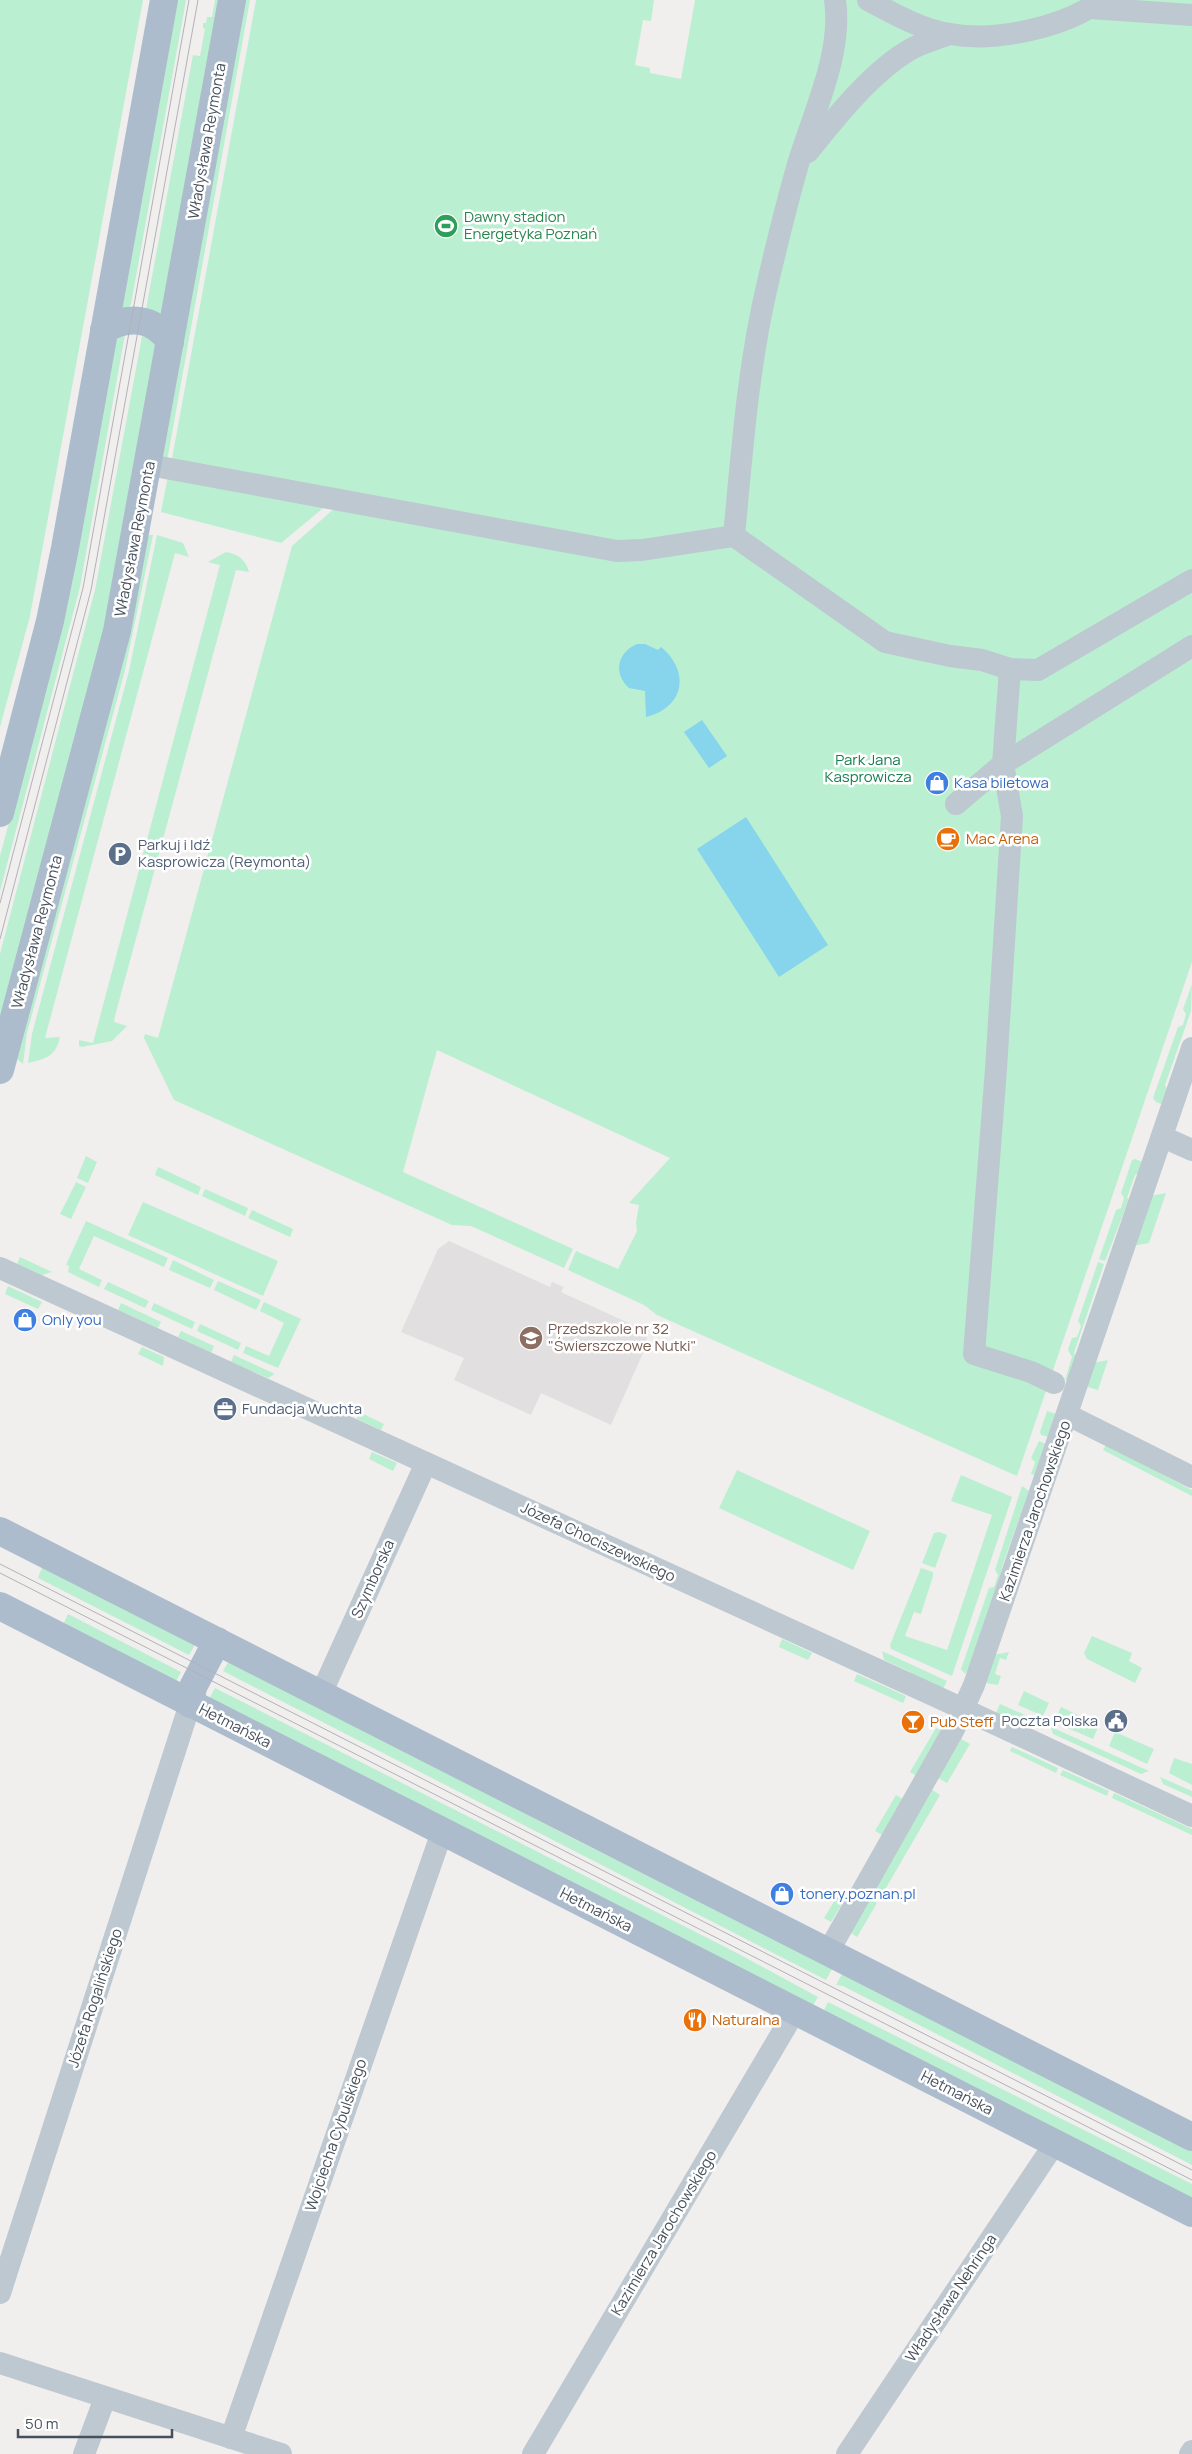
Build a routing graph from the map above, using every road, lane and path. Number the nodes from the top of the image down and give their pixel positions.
1 (164, 0) edge
2 (232, 0) edge
3 (836, 0) edge
4 (868, 0) edge
5 (1096, 4) edge
6 (1192, 15) edge
7 (949, 34) junction
8 (798, 165) junction
9 (104, 330) junction
10 (170, 342) junction
11 (148, 465) junction
12 (734, 536) junction
13 (1192, 580) edge
14 (1192, 646) edge
15 (1010, 669) junction
16 (1003, 764) junction
17 (956, 804) dead end
18 (0, 813) edge
19 (1192, 1048) edge
20 (0, 1066) edge
21 (1163, 1137) junction
22 (1192, 1150) edge
23 (1, 1269) edge
24 (1054, 1383) dead end
25 (1068, 1415) junction
26 (426, 1463) junction
27 (1192, 1477) edge
28 (0, 1531) edge
29 (0, 1606) edge
30 (217, 1641) junction
31 (320, 1694) junction
32 (190, 1704) junction
33 (964, 1709) junction
34 (1192, 1816) edge
35 (442, 1832) junction
36 (828, 1952) junction
37 (795, 2011) junction
38 (1192, 2137) edge
39 (1055, 2143) junction
40 (1192, 2212) edge
41 (0, 2293) edge
42 (0, 2363) edge
43 (105, 2398) junction
44 (231, 2438) junction
45 (84, 2454) edge
46 (281, 2454) edge
47 (533, 2454) edge
48 (847, 2454) edge

1 - 9 main road
2 - 10 main road, Władysława Reymonta
3 - 8 street
4 - 7 street
5 - 6 street
5 - 7 street
7 - 8 street
8 - 12 street
9 - 10 main road
9 - 18 main road
10 - 11 main road, Władysława Reymonta
11 - 12 street
11 - 20 main road, Władysława Reymonta
12 - 15 street
13 - 15 street
14 - 16 street
15 - 16 street
16 - 17 street
16 - 24 street
19 - 21 street, Kazimierza Jarochowskiego
21 - 22 street
21 - 25 street, Kazimierza Jarochowskiego
23 - 26 street, Józefa Chociszewskiego
25 - 27 street
25 - 33 street, Kazimierza Jarochowskiego
26 - 31 street, Szymborska
26 - 33 street, Józefa Chociszewskiego
28 - 30 main road
29 - 32 main road, Hetmańska
30 - 31 main road
30 - 32 main road
31 - 36 main road
32 - 35 main road, Hetmańska
32 - 41 street, Józefa Rogalińskiego
33 - 34 street, Józefa Chociszewskiego
33 - 36 street, Kazimierza Jarochowskiego
35 - 37 main road, Hetmańska
35 - 44 street, Wojciecha Cybulskiego
36 - 38 main road
37 - 39 main road, Hetmańska
37 - 47 street, Kazimierza Jarochowskiego
39 - 40 main road, Hetmańska
39 - 48 street, Władysława Nehringa
42 - 43 street
43 - 44 street
43 - 45 street
44 - 46 street

